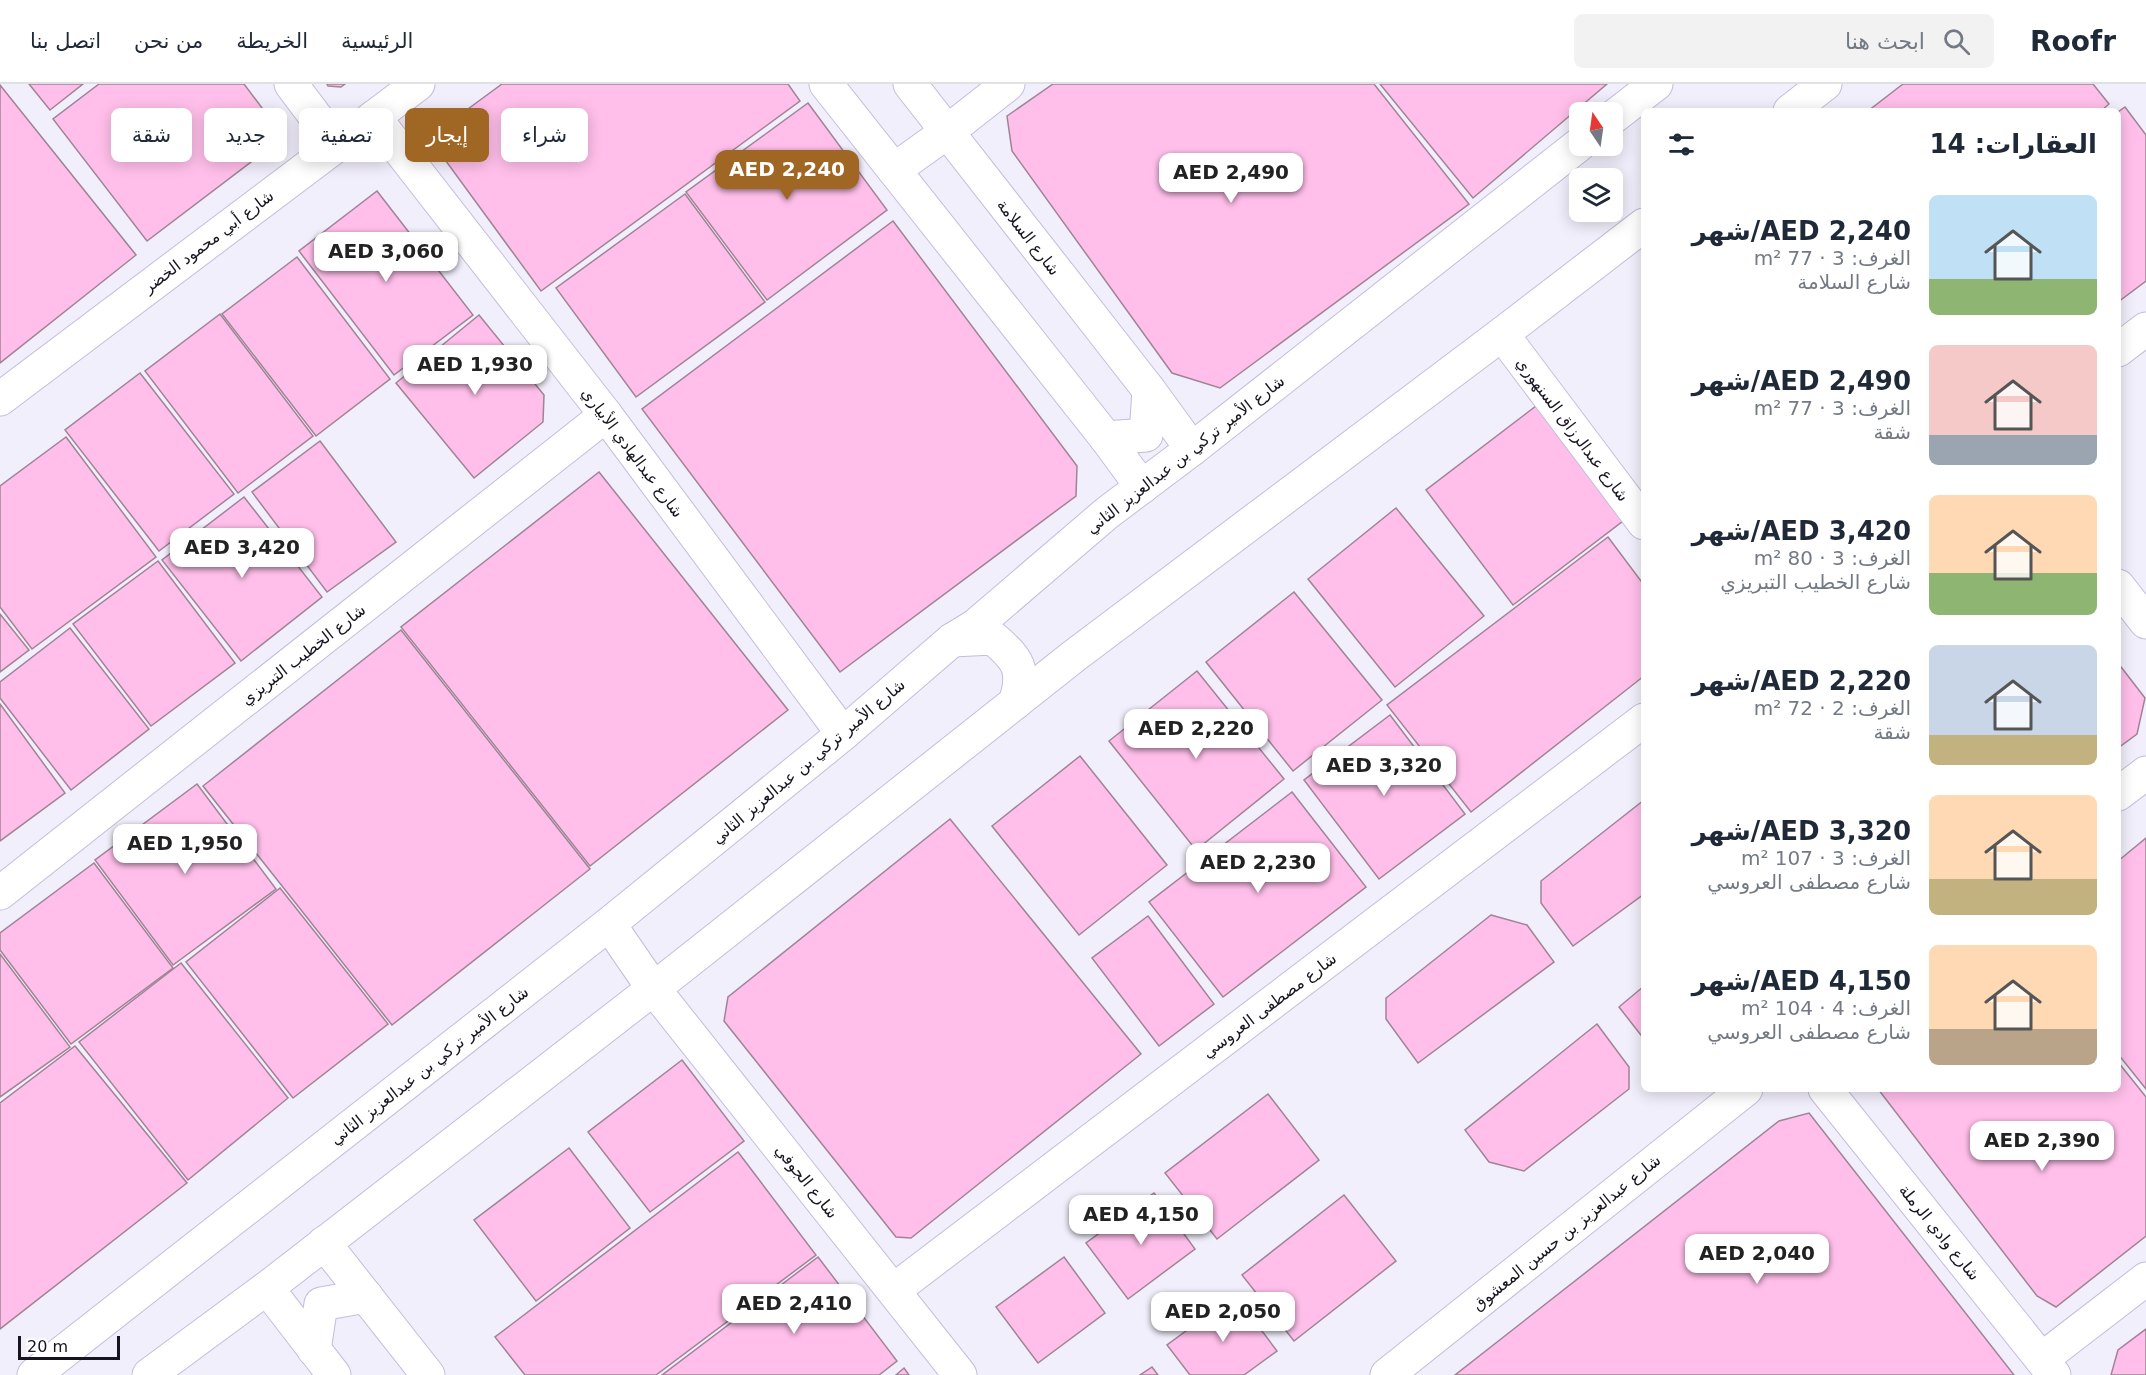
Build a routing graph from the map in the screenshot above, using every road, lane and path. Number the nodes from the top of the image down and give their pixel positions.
1 (291, 84) edge
2 (418, 84) edge
3 (826, 84) edge
4 (910, 84) edge
5 (1008, 84) edge
6 (1656, 84) edge
7 (1825, 84) edge
8 (309, 108) edge
9 (386, 108) edge
10 (1795, 108) edge
11 (1623, 110) edge
12 (947, 132) junction
13 (393, 141) edge
14 (1569, 153) edge
15 (312, 162) edge
16 (894, 170) junction
17 (1641, 227) edge
18 (2146, 329) edge
19 (1502, 334) junction
20 (2121, 348) edge
21 (1149, 390) junction
22 (0, 399) edge
23 (606, 415) junction
24 (1106, 438) junction
25 (1192, 449) junction
26 (1142, 487) junction
27 (1641, 519) edge
28 (2121, 590) edge
29 (2146, 622) edge
30 (952, 640) junction
31 (1015, 702) junction
32 (1641, 722) edge
33 (843, 734) junction
34 (2146, 773) edge
35 (2121, 792) edge
36 (0, 893) edge
37 (609, 924) junction
38 (652, 988) junction
39 (1742, 1092) edge
40 (1827, 1092) edge
41 (324, 1243) junction
42 (2146, 1279) edge
43 (267, 1288) junction
44 (894, 1290) junction
45 (366, 1296) junction
46 (324, 1363) edge
47 (2048, 1367) edge
48 (34, 1375) edge
49 (149, 1375) edge
50 (428, 1375) edge
51 (960, 1375) edge
52 (1387, 1375) edge

1 - 8 street
2 - 9 street, شارع أبي محمود الخضر
3 - 16 street
4 - 12 street, شارع السلامة
5 - 12 street
6 - 11 street
7 - 10 street
12 - 16 street
12 - 21 street, شارع السلامة
13 - 23 street, شارع عبدالهادي الأبياري
14 - 25 street, شارع الأمير تركي بن عبدالعزيز الثاني
15 - 22 street, شارع أبي محمود الخضر
16 - 24 street
17 - 19 street
18 - 20 street
19 - 27 street, شارع عبدالرزاق السنهوري
19 - 31 street
21 - 24 street
21 - 25 street, شارع السلامة
23 - 33 street, شارع عبدالهادي الأبياري
23 - 36 street, شارع الخطيب التبريزي
24 - 26 street
25 - 26 street, شارع الأمير تركي بن عبدالعزيز الثاني
26 - 30 street, شارع الأمير تركي بن عبدالعزيز الثاني
28 - 29 street
30 - 31 street
30 - 33 street, شارع الأمير تركي بن عبدالعزيز الثاني
31 - 38 street
32 - 44 street, شارع مصطفى العروسي
33 - 37 street, شارع الأمير تركي بن عبدالعزيز الثاني
34 - 35 street
37 - 38 street, شارع الجوفي
37 - 48 street, شارع الأمير تركي بن عبدالعزيز الثاني
38 - 41 street
38 - 44 street, شارع الجوفي
39 - 52 street, شارع عبدالعزيز بن حسين المعشوق
40 - 47 street, شارع وادي الرملة
41 - 43 street
41 - 45 street
42 - 47 street
43 - 46 street
43 - 49 street
44 - 51 street, شارع الجوفي
45 - 46 street
45 - 50 street

